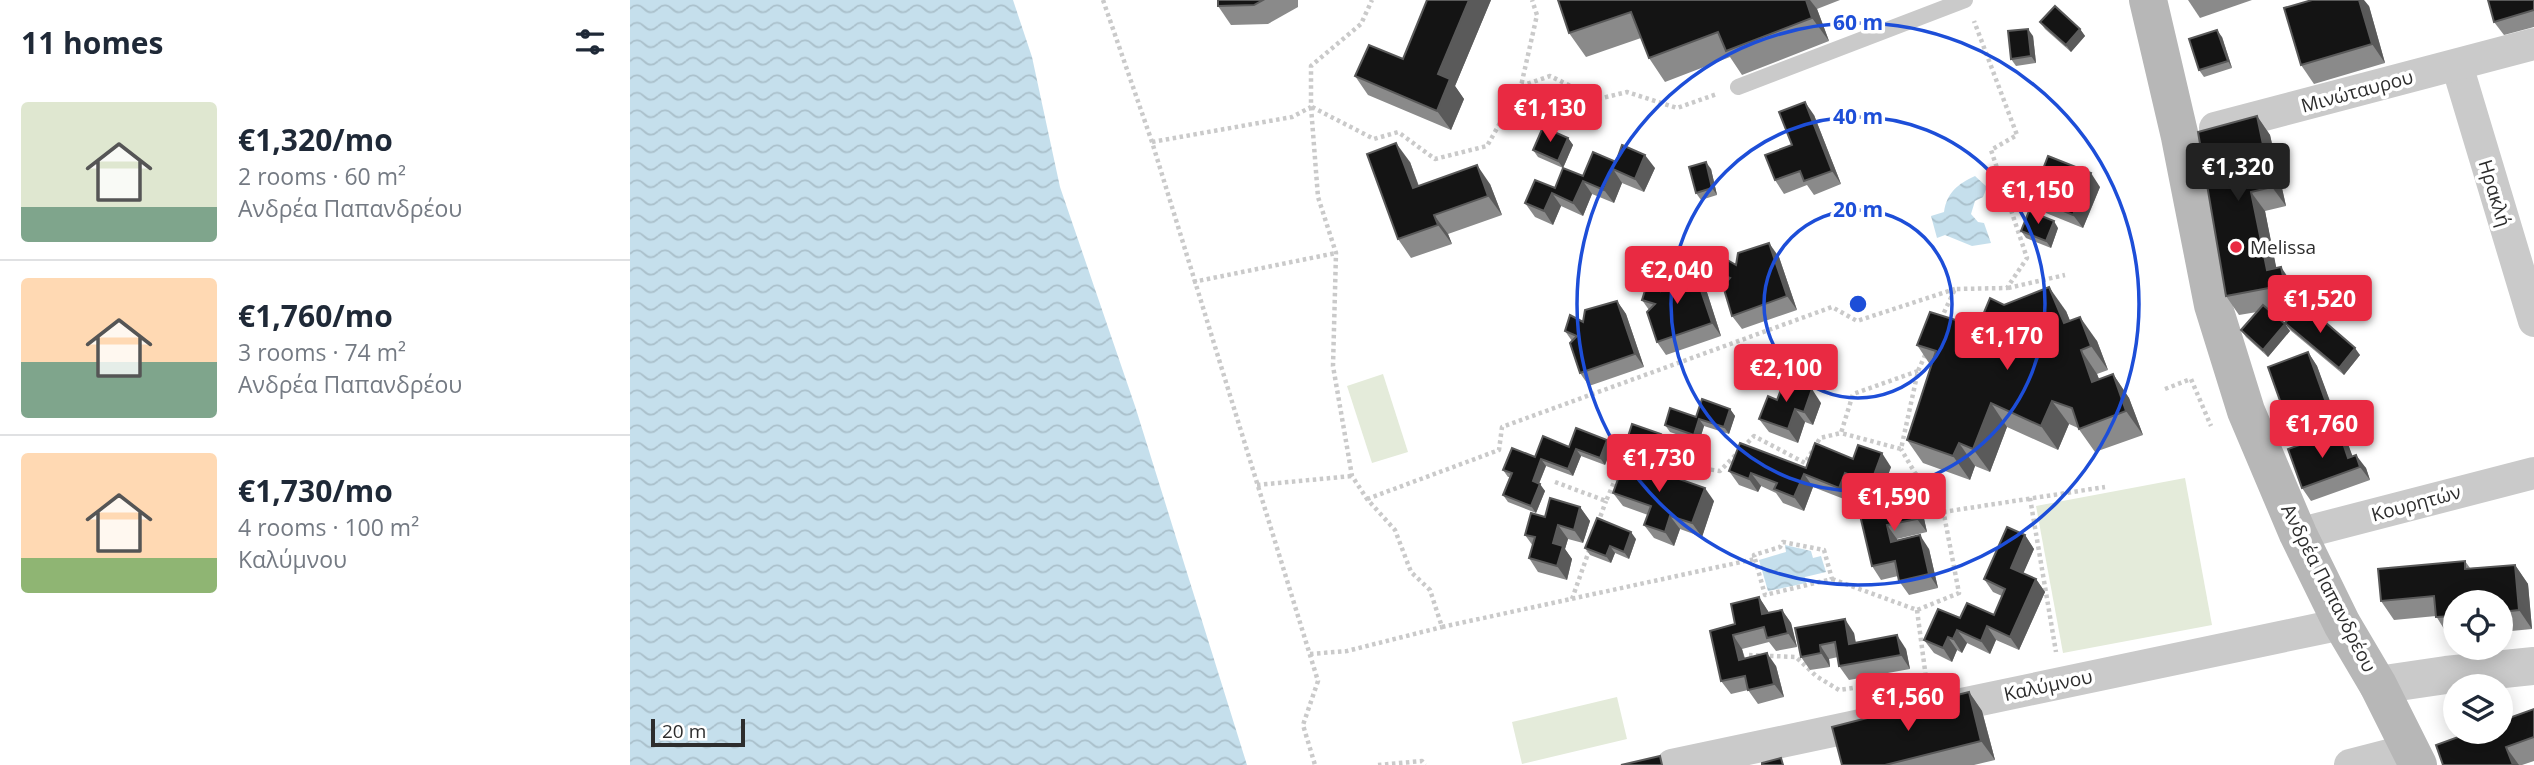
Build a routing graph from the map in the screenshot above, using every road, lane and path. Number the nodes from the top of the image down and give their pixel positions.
1 (1103, 0) edge
2 (1373, 0) edge
3 (1532, 0) edge
4 (2148, 0) edge
5 (1968, 6) edge
6 (2534, 44) edge
7 (2456, 65) junction
8 (1521, 86) junction
9 (1738, 87) joint
10 (1311, 107) junction
11 (2180, 137) junction
12 (1152, 142) junction
13 (1336, 253) junction
14 (2065, 275) dead end
15 (1194, 282) junction
16 (2007, 288) junction
17 (1955, 289) junction
18 (2534, 321) edge
19 (1939, 324) edge
20 (1928, 348) edge
21 (1918, 371) junction
22 (2165, 389) dead end
23 (1841, 433) junction
24 (2216, 437) dead end
25 (1901, 449) junction
26 (2534, 473) edge
27 (1352, 476) junction
28 (1555, 482) dead end
29 (1257, 485) junction
30 (2105, 487) dead end
31 (2030, 498) junction
32 (1367, 499) junction
33 (1606, 501) junction
34 (1943, 512) junction
35 (1597, 525) edge
36 (2298, 534) junction
37 (1593, 537) edge
38 (1755, 559) junction
39 (1832, 579) junction
40 (1572, 599) junction
41 (1917, 610) junction
42 (2342, 624) junction
43 (1442, 627) junction
44 (1310, 654) junction
45 (1749, 655) edge
46 (2058, 663) dead end
47 (2534, 666) edge
48 (1926, 677) junction
49 (2378, 685) junction
50 (1927, 688) dead end
51 (2415, 757) edge
52 (1315, 765) edge
53 (1378, 765) edge
54 (1424, 765) edge
55 (1672, 765) edge
56 (2350, 765) edge

1 - 12 path
2 - 10 path
3 - 8 path
4 - 11 main road, Ανδρέα Παπανδρέου
5 - 9 lane
5 - 16 path
6 - 7 street, Μινώταυρου
7 - 11 street, Μινώταυρου
7 - 18 street, Ηρακλή
8 - 9 path
8 - 10 path
10 - 12 path
10 - 13 path
11 - 36 main road, Ανδρέα Παπανδρέου
12 - 15 path
13 - 15 path
13 - 27 path
14 - 16 path
15 - 29 path
16 - 17 path
17 - 19 path
17 - 32 path
20 - 21 path
21 - 23 path
21 - 25 path
22 - 24 path
23 - 25 path
23 - 33 path
25 - 34 path
26 - 36 street, Κουρητών
27 - 29 path
27 - 32 path
28 - 33 path
29 - 44 path
30 - 31 path
31 - 34 path
31 - 46 path
32 - 43 path
33 - 35 path
34 - 41 path
36 - 42 main road, Ανδρέα Παπανδρέου
37 - 40 path
38 - 39 path
38 - 39 path
38 - 40 path
39 - 41 path
40 - 43 path
41 - 48 path
42 - 49 main road, Ανδρέα Παπανδρέου
42 - 55 street, Καλύμνου
43 - 44 path
44 - 52 path
45 - 48 path
47 - 49 street
48 - 50 path
49 - 51 main road, Ανδρέα Παπανδρέου
51 - 56 street
53 - 54 path

